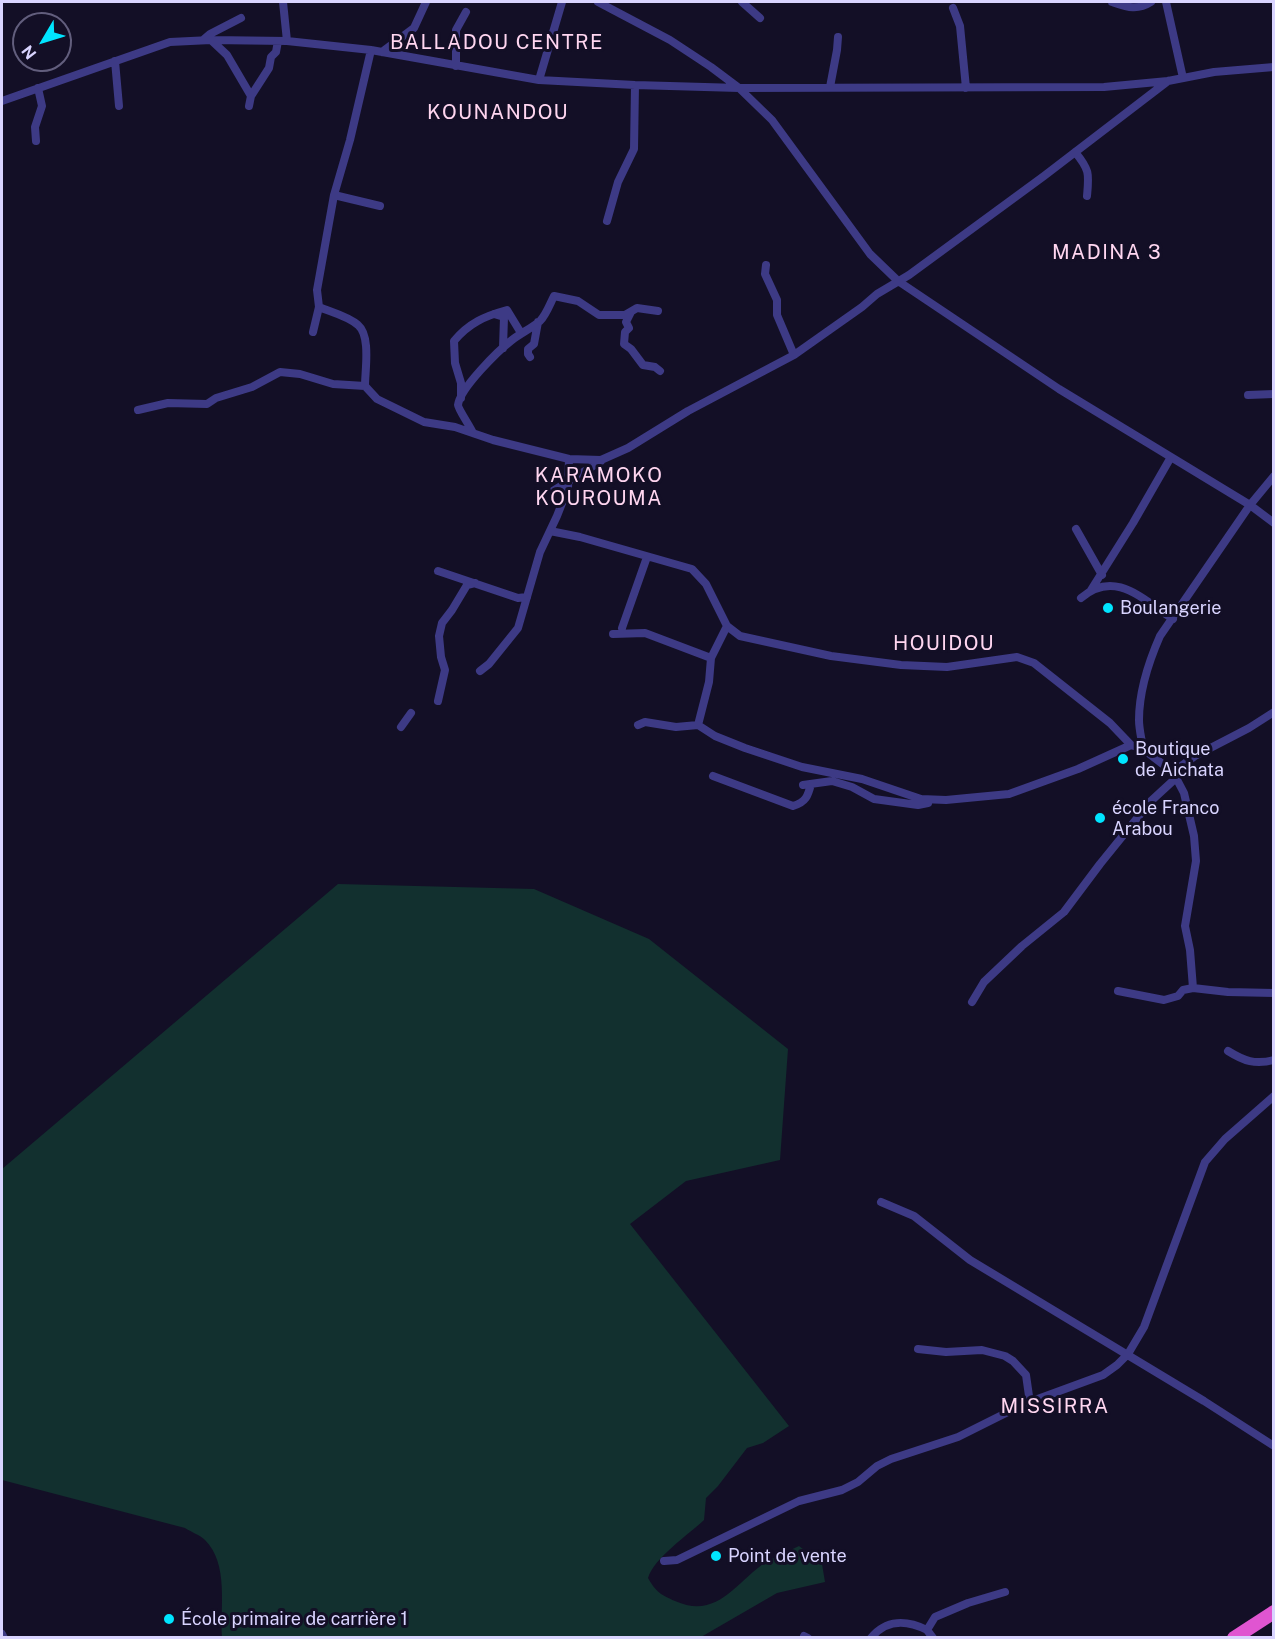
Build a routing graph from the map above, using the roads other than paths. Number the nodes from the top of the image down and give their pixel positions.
1 (283, 2) edge
2 (426, 2) edge
3 (562, 2) edge
4 (600, 2) edge
5 (742, 2) edge
6 (1112, 2) edge
7 (1151, 2) edge
8 (1165, 2) edge
9 (952, 8) dead end
10 (466, 12) dead end
11 (242, 18) dead end
12 (760, 18) dead end
13 (838, 38) dead end
14 (207, 40) junction
15 (282, 41) junction
16 (371, 50) junction
17 (382, 52) junction
18 (115, 61) junction
19 (456, 66) junction
20 (1274, 67) edge
21 (1183, 78) junction
22 (539, 80) junction
23 (1168, 81) junction
24 (1147, 83) junction
25 (635, 85) junction
26 (830, 87) junction
27 (38, 88) junction
28 (739, 88) junction
29 (966, 88) junction
30 (251, 96) junction
31 (2, 101) edge
32 (1135, 105) junction
33 (118, 106) dead end
34 (249, 106) dead end
35 (36, 141) dead end
36 (1075, 153) junction
37 (334, 195) junction
38 (1087, 196) dead end
39 (380, 206) dead end
40 (607, 221) dead end
41 (766, 265) dead end
42 (898, 281) junction
43 (319, 307) junction
44 (658, 311) dead end
45 (632, 312) junction
46 (494, 314) junction
47 (538, 322) junction
48 (313, 332) dead end
49 (521, 333) junction
50 (503, 348) junction
51 (794, 355) junction
52 (530, 357) dead end
53 (660, 371) dead end
54 (365, 386) junction
55 (1248, 394) dead end
56 (1274, 394) edge
57 (461, 398) junction
58 (138, 410) dead end
59 (473, 433) junction
60 (1171, 457) junction
61 (568, 459) junction
62 (601, 460) junction
63 (1274, 476) edge
64 (568, 481) junction
65 (552, 491) dead end
66 (1250, 505) junction
67 (1274, 523) edge
68 (1077, 529) dead end
69 (550, 531) junction
70 (647, 556) junction
71 (438, 571) dead end
72 (1101, 573) junction
73 (475, 583) junction
74 (1107, 585) junction
75 (1091, 590) junction
76 (527, 597) junction
77 (1081, 598) dead end
78 (1173, 619) junction
79 (727, 626) junction
80 (622, 628) dead end
81 (613, 634) dead end
82 (711, 658) junction
83 (480, 671) dead end
84 (438, 700) dead end
85 (1274, 712) edge
86 (411, 713) dead end
87 (639, 724) dead end
88 (698, 724) junction
89 (400, 727) dead end
90 (1131, 745) junction
91 (1143, 749) junction
92 (1175, 775) junction
93 (713, 776) dead end
94 (943, 800) junction
95 (1193, 988) junction
96 (1118, 991) dead end
97 (1274, 993) edge
98 (972, 1002) dead end
99 (1228, 1051) dead end
100 (1274, 1060) edge
101 (1274, 1096) edge
102 (881, 1202) dead end
103 (918, 1349) dead end
104 (1128, 1354) junction
105 (1030, 1403) junction
106 (1274, 1446) edge
107 (664, 1561) dead end
108 (1005, 1592) dead end
109 (1274, 1611) edge
110 (927, 1630) junction
111 (871, 1638) edge
112 (933, 1638) edge
113 (1234, 1638) edge

1 - 15 street
2 - 17 street
3 - 22 street
4 - 28 street
5 - 12 street
6 - 7 street
8 - 21 street
9 - 29 street
10 - 19 street
11 - 14 street
13 - 26 street
14 - 15 street
14 - 18 street
14 - 30 street
15 - 16 street
15 - 30 street
16 - 17 street
16 - 37 street
17 - 19 street
18 - 27 street
18 - 33 street
19 - 22 street
20 - 21 street
21 - 23 street
22 - 25 street
23 - 24 street
23 - 32 street
24 - 29 street
24 - 32 street
25 - 28 street
25 - 40 street
26 - 28 street
26 - 29 street
27 - 31 street
27 - 35 street
28 - 42 street
30 - 34 street
32 - 36 street
36 - 38 street
36 - 42 street
37 - 39 street
37 - 43 street
41 - 51 street
42 - 51 street
42 - 60 street
43 - 48 street
43 - 54 street
44 - 45 street
45 - 47 street
45 - 53 street
46 - 49 street
46 - 50 street
46 - 57 street
47 - 49 street
47 - 52 street
49 - 50 street
50 - 57 street
51 - 62 street
54 - 58 street
54 - 59 street
55 - 56 street
57 - 59 street
59 - 61 street
60 - 66 street
60 - 72 street
61 - 62 street
61 - 64 street
62 - 64 street
63 - 66 street
64 - 65 street
64 - 69 street
66 - 67 street
66 - 78 street
68 - 72 street
69 - 70 street
69 - 76 street
70 - 79 street
70 - 80 street
71 - 73 street
72 - 74 street
72 - 75 street
73 - 76 street
73 - 84 street
74 - 75 street
74 - 78 street
75 - 77 street
76 - 83 street
78 - 91 street
79 - 82 street
79 - 90 street
81 - 82 street
82 - 88 street
85 - 92 street
86 - 89 street
87 - 88 street
88 - 94 street
90 - 91 street
90 - 94 street
91 - 92 street
92 - 95 street
92 - 98 street
93 - 94 street
95 - 96 street
95 - 97 street
99 - 100 street
101 - 104 street
102 - 104 street
103 - 105 street
104 - 105 street
104 - 106 street
105 - 107 street
108 - 110 street
109 - 113 highway
110 - 111 street
110 - 112 street

